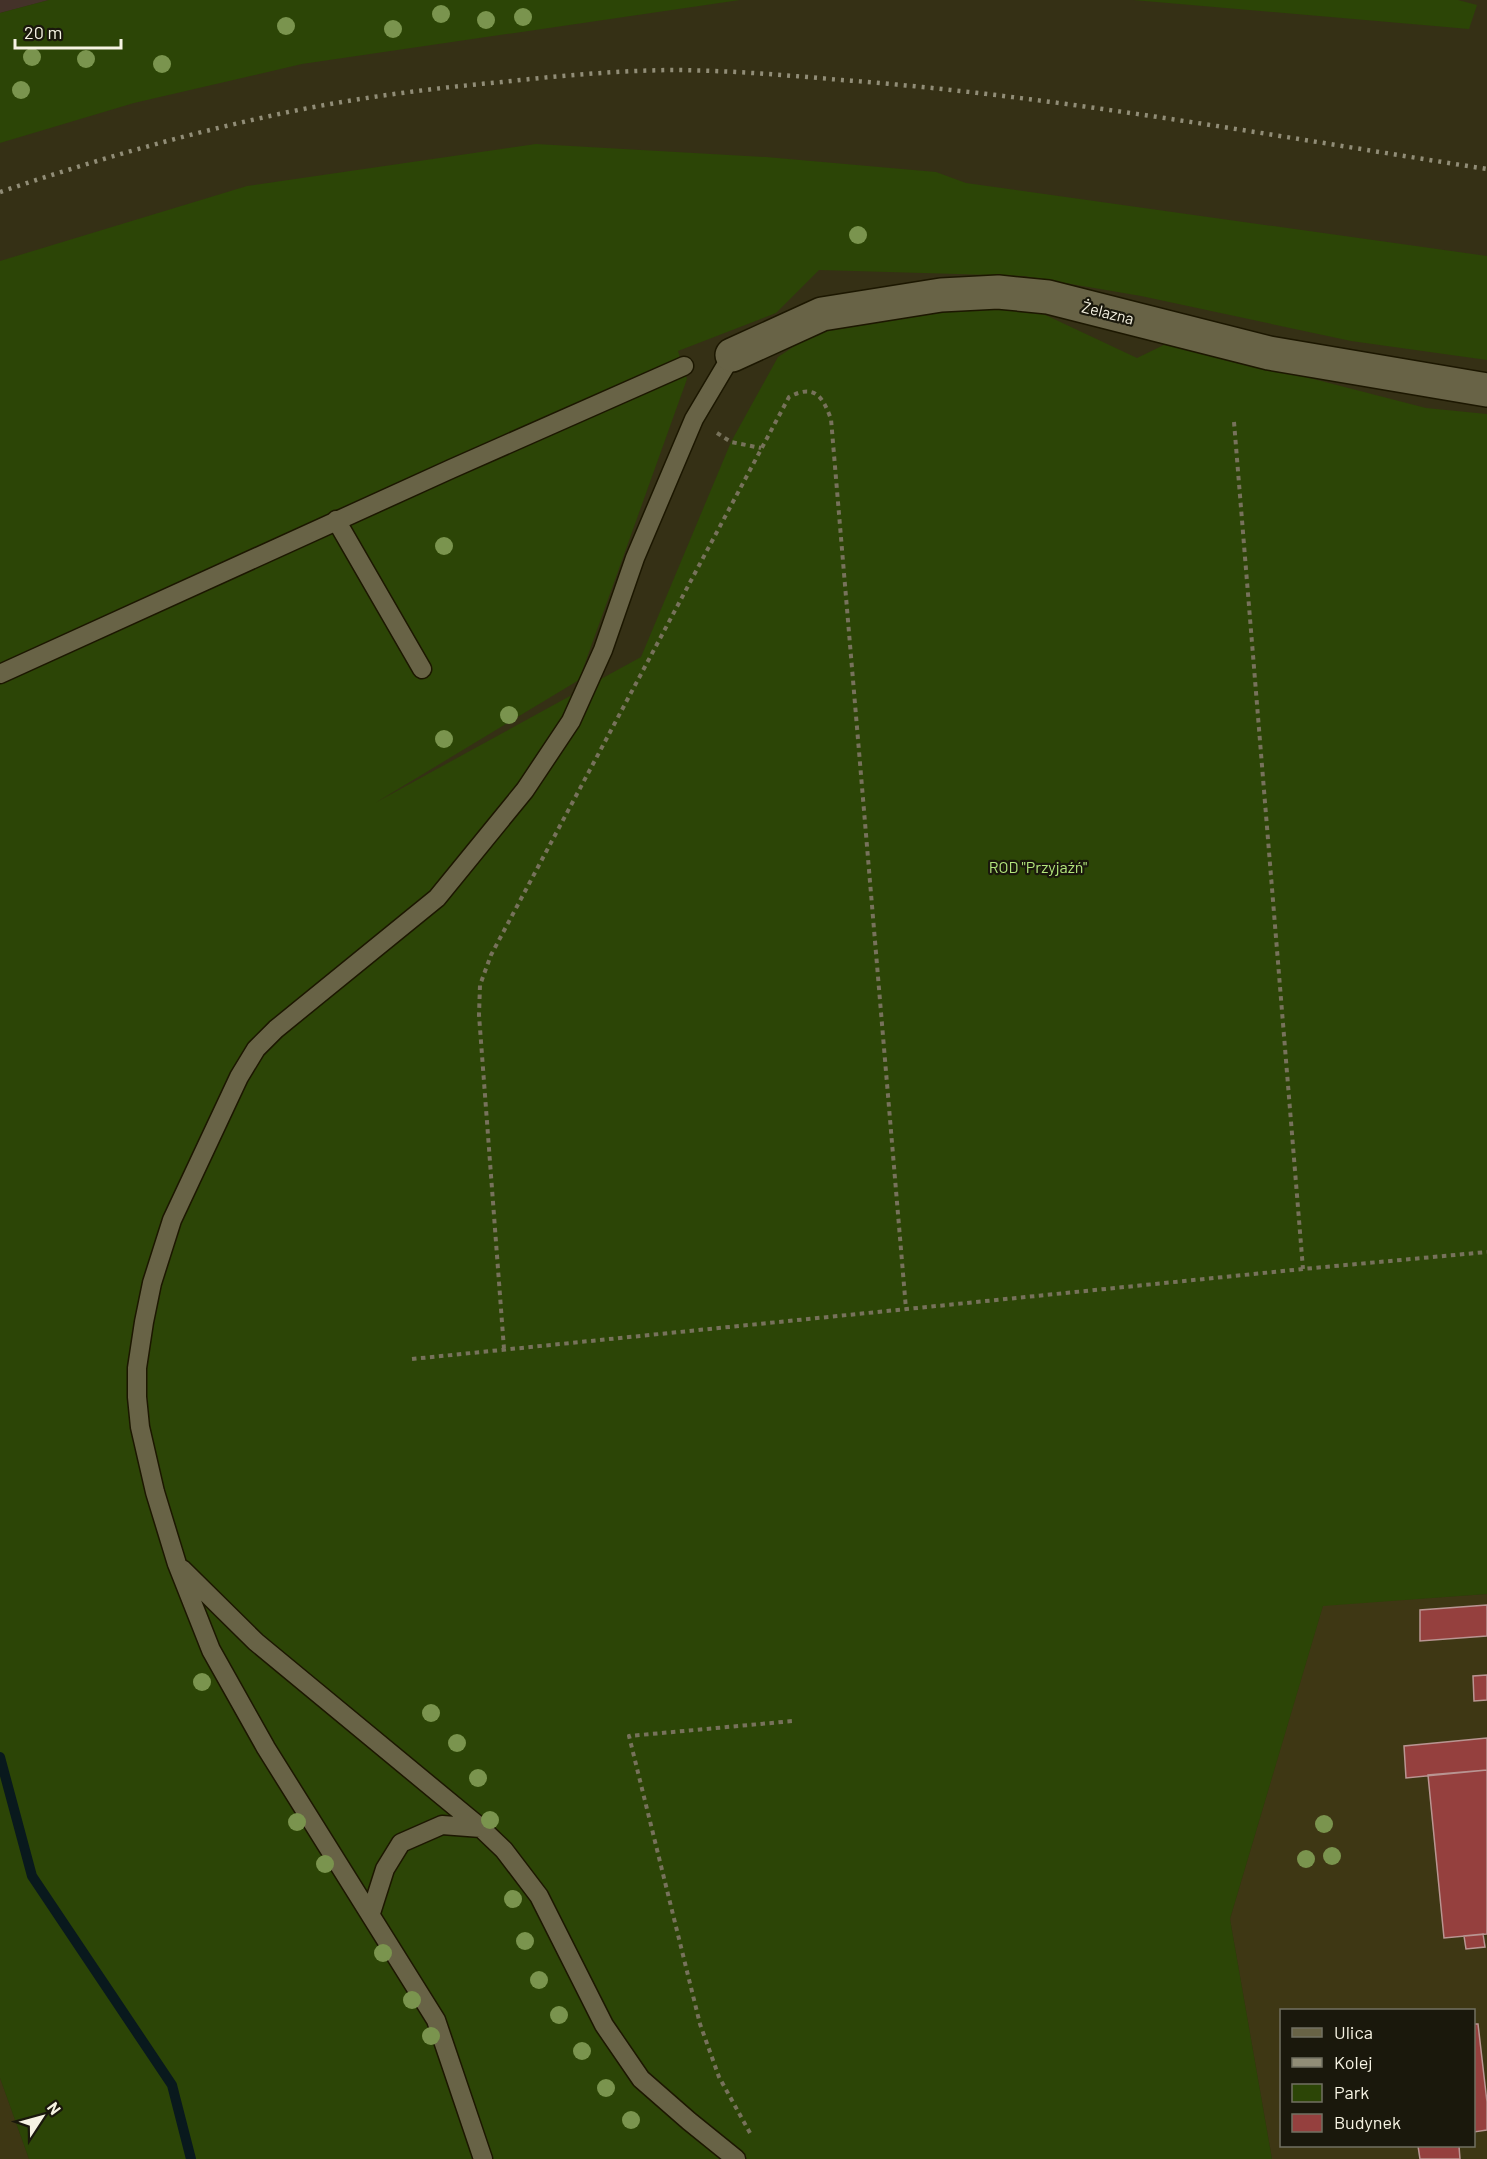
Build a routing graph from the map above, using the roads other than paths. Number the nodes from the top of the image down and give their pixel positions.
1 (732, 355) joint
2 (684, 366) dead end
3 (1487, 390) edge
4 (336, 520) junction
5 (422, 669) dead end
6 (0, 674) edge
7 (177, 1564) junction
8 (481, 1828) junction
9 (371, 1913) junction
10 (483, 2159) edge
11 (736, 2159) edge

1 - 3 street, Żelazna
1 - 7 lane
2 - 4 lane
4 - 5 lane
4 - 6 lane
7 - 8 lane
7 - 9 lane
8 - 9 lane
8 - 11 lane
9 - 10 lane

